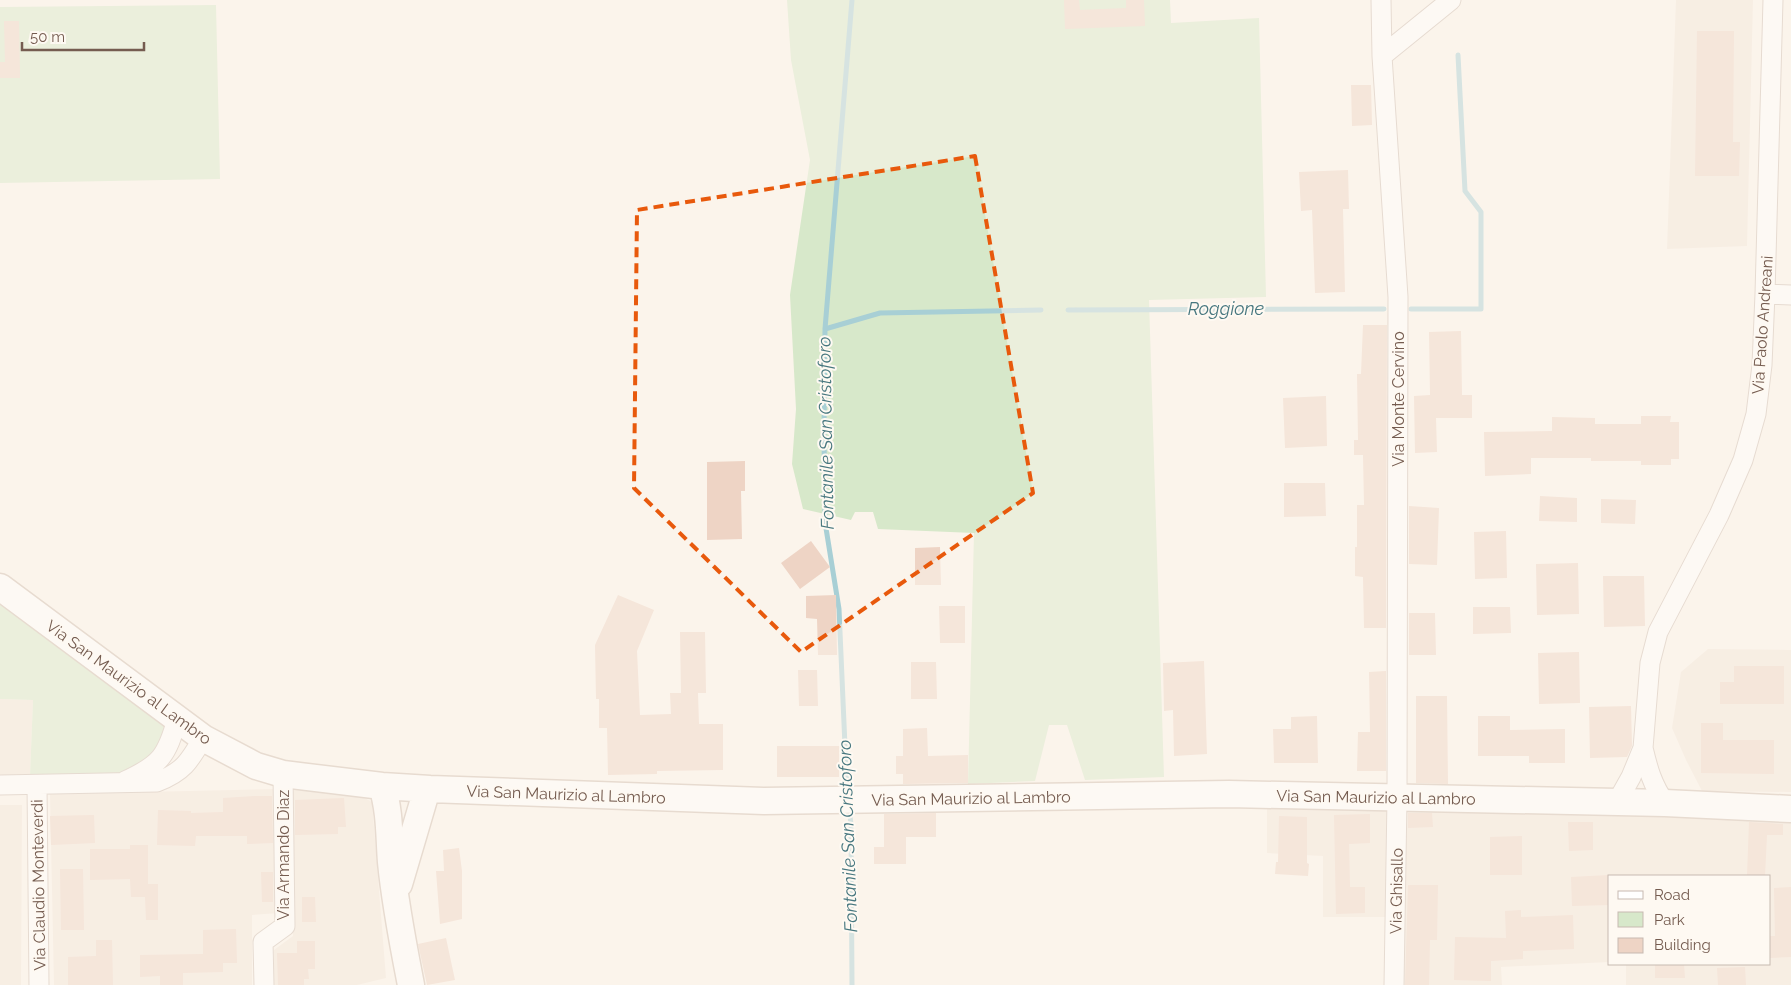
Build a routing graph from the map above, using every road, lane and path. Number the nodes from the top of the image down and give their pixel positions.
1 (1381, 0) edge
2 (1451, 0) edge
3 (1773, 0) edge
4 (1382, 56) junction
5 (1765, 294) junction
6 (1791, 294) edge
7 (0, 587) edge
8 (177, 718) junction
9 (203, 738) junction
10 (1643, 748) junction
11 (283, 774) junction
12 (120, 784) junction
13 (0, 785) edge
14 (37, 785) junction
15 (382, 786) junction
16 (427, 788) junction
17 (1397, 798) junction
18 (1617, 802) junction
19 (1665, 803) junction
20 (1791, 809) edge
21 (396, 896) junction
22 (39, 985) edge
23 (264, 985) edge
24 (411, 985) edge
25 (1394, 985) edge

1 - 4 street, Via Monte Cervino
2 - 4 street
3 - 5 street, Via Paolo Andreani
4 - 17 street, Via Monte Cervino
5 - 6 street
5 - 10 street, Via Paolo Andreani
7 - 8 main road, Via San Maurizio al Lambro
8 - 9 main road, Via San Maurizio al Lambro
8 - 12 street
9 - 11 main road, Via San Maurizio al Lambro
9 - 12 street
10 - 18 street, Via Paolo Andreani
10 - 19 street, Via Paolo Andreani
11 - 15 main road, Via San Maurizio al Lambro
11 - 23 street, Via Armando Diaz
12 - 14 street
13 - 14 street
14 - 22 street, Via Claudio Monteverdi
15 - 16 main road, Via San Maurizio al Lambro
15 - 21 main road
16 - 17 main road, Via San Maurizio al Lambro
16 - 21 main road
17 - 18 main road, Via San Maurizio al Lambro
17 - 25 street, Via Ghisallo
18 - 19 main road, Via San Maurizio al Lambro
19 - 20 main road, Via San Maurizio al Lambro
21 - 24 main road

